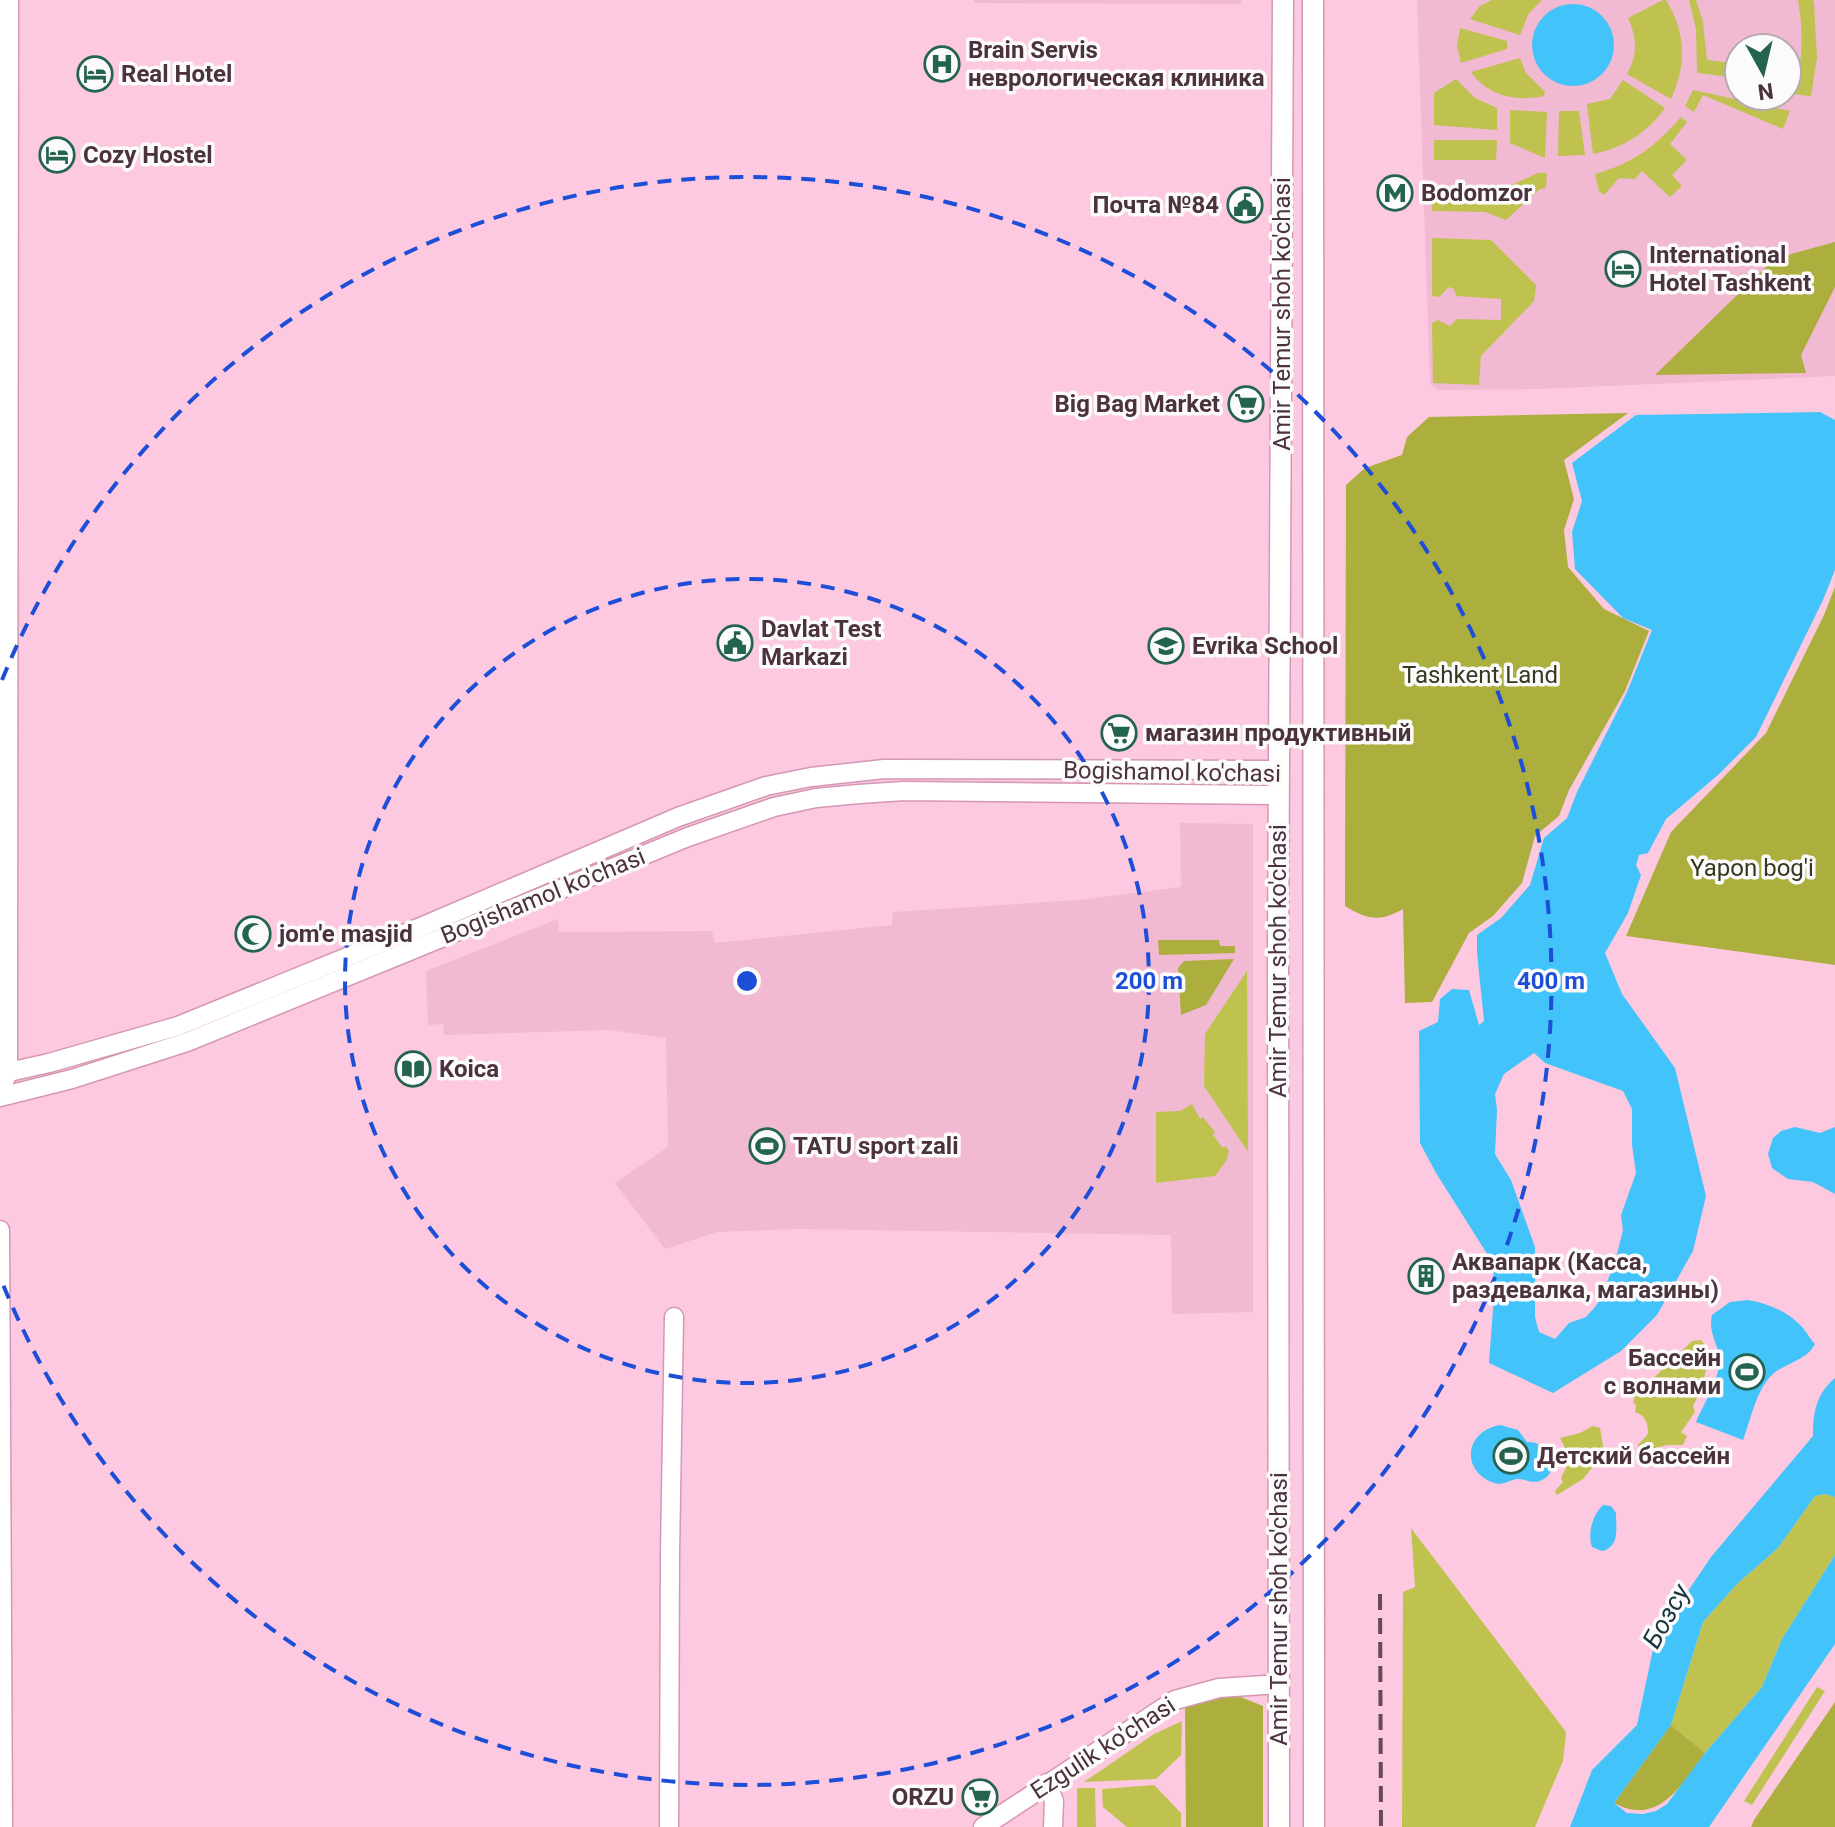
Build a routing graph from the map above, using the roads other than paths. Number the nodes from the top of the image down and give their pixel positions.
1 (9, 0) edge
2 (1283, 0) edge
3 (1313, 0) edge
4 (1278, 770) junction
5 (1315, 783) junction
6 (1278, 795) junction
7 (426, 934) junction
8 (4, 1073) edge
9 (0, 1097) edge
10 (0, 1230) edge
11 (674, 1317) dead end
12 (1278, 1364) junction
13 (1315, 1364) junction
14 (1278, 1684) junction
15 (1047, 1783) junction
16 (3, 1827) edge
17 (669, 1827) edge
18 (983, 1827) edge
19 (1053, 1827) edge
20 (1279, 1827) edge
21 (1314, 1827) edge

1 - 8 main road
2 - 4 main road, Amir Temur shoh ko'chasi
3 - 5 main road, Amir Temur shoh ko'chasi
4 - 5 main road, Bogishamol ko'chasi
4 - 6 main road, Amir Temur shoh ko'chasi
4 - 7 main road, Bogishamol ko'chasi
5 - 6 main road, Bogishamol ko'chasi
5 - 13 main road, Amir Temur shoh ko'chasi
6 - 7 main road, Bogishamol ko'chasi
6 - 12 main road, Amir Temur shoh ko'chasi
7 - 8 main road, Bogishamol ko'chasi
7 - 9 main road, Bogishamol ko'chasi
8 - 9 main road
10 - 16 main road
11 - 17 main road
12 - 13 main road
12 - 14 main road, Amir Temur shoh ko'chasi
13 - 21 main road, Amir Temur shoh ko'chasi
14 - 15 main road, Ezgulik ko'chasi
14 - 20 main road, Amir Temur shoh ko'chasi
15 - 18 main road, Ezgulik ko'chasi
15 - 19 main road

